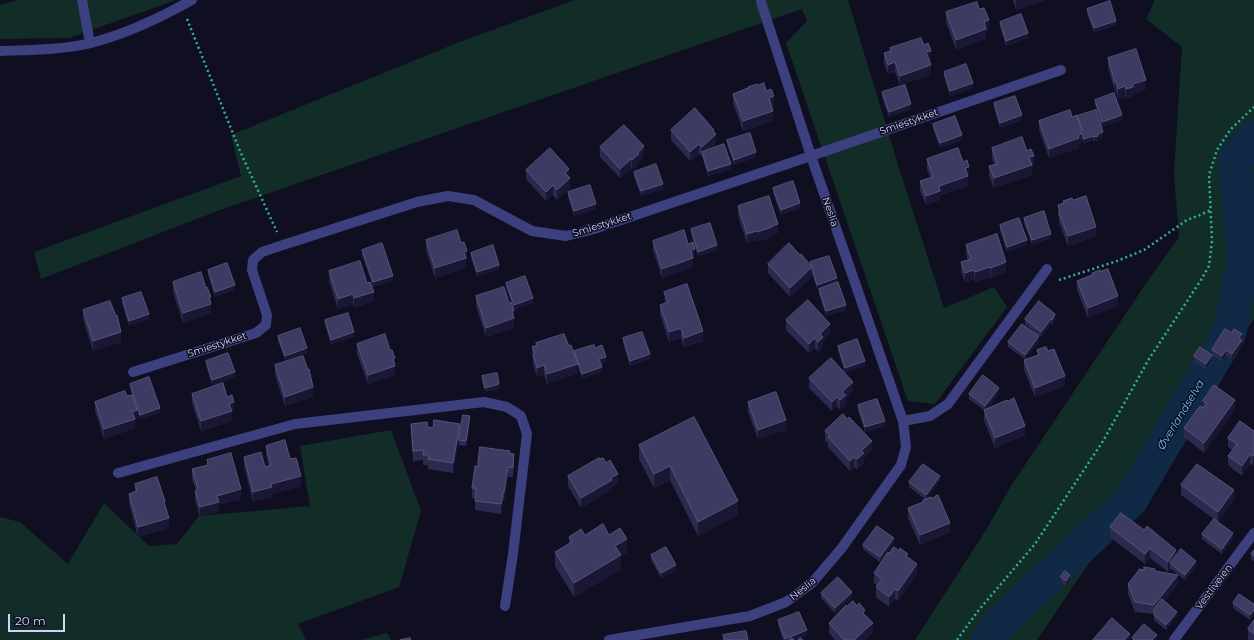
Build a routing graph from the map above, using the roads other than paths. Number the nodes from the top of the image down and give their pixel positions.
1 (82, 0) edge
2 (192, 0) edge
3 (761, 2) dead end
4 (90, 43) junction
5 (0, 51) edge
6 (1061, 70) dead end
7 (811, 156) junction
8 (1047, 269) dead end
9 (133, 372) dead end
10 (903, 421) junction
11 (118, 473) dead end
12 (1254, 533) edge
13 (505, 606) dead end
14 (609, 640) edge
15 (1174, 640) edge

1 - 4 street
2 - 4 street
3 - 7 street, Neslia
4 - 5 street
6 - 7 street, Smiestykket
7 - 9 street, Smiestykket
7 - 10 street, Neslia
8 - 10 street
10 - 14 street, Neslia
11 - 13 street
12 - 15 street, Vestliveien

